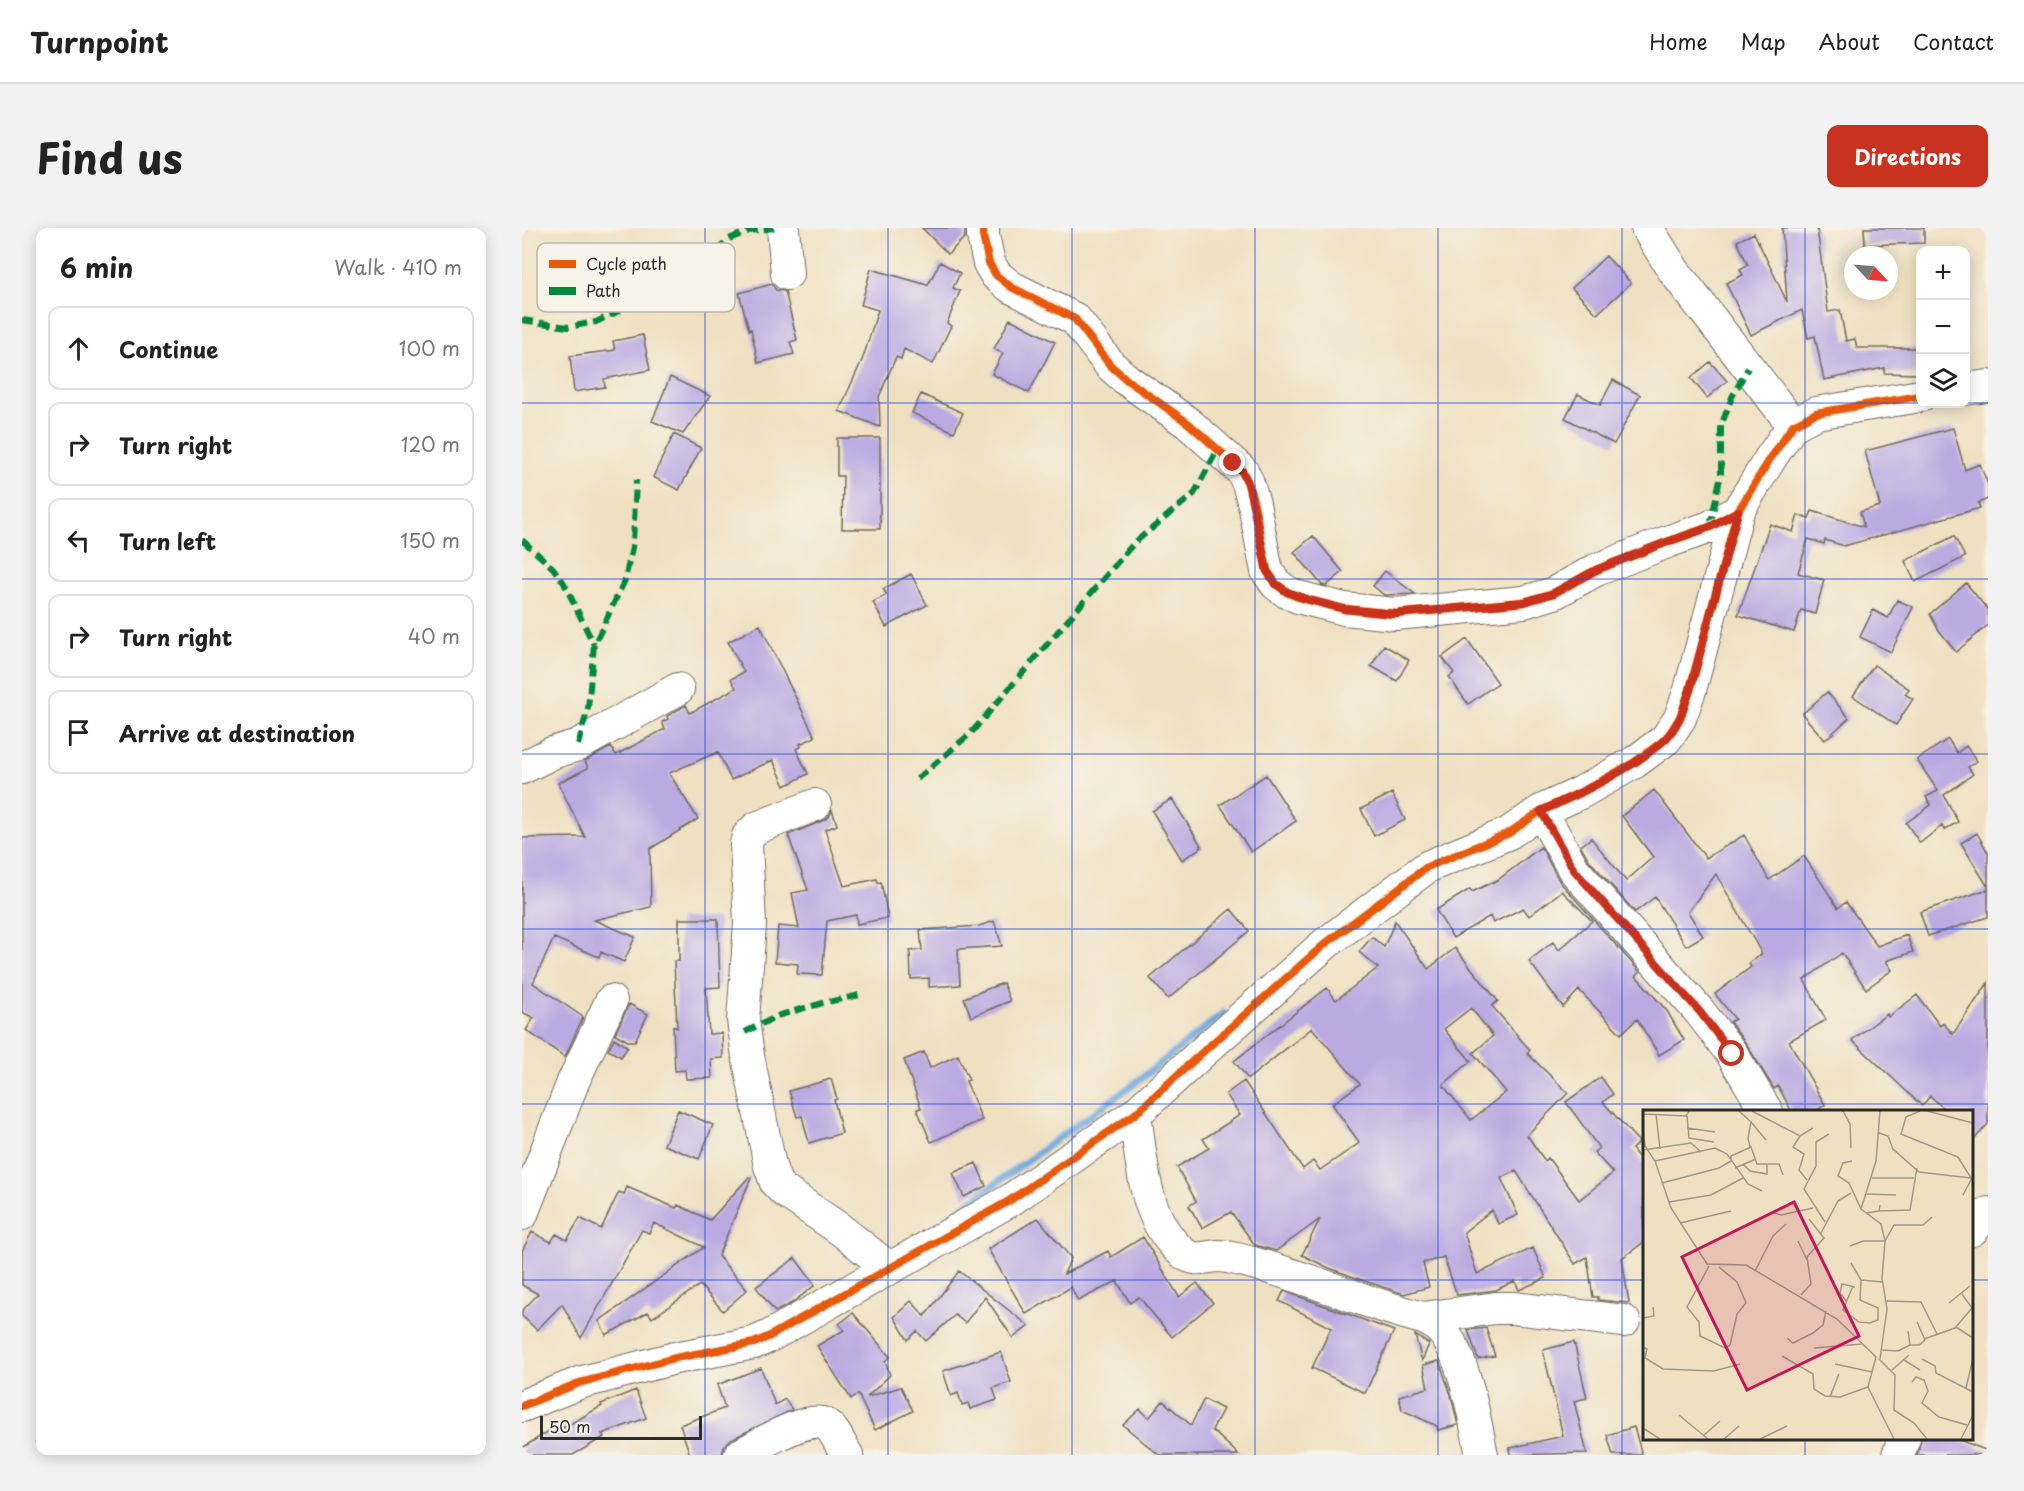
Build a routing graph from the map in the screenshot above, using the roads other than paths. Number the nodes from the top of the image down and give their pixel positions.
1 (783, 228) edge
2 (984, 228) edge
3 (1650, 229) edge
4 (787, 274) dead end
5 (1988, 386) edge
6 (1970, 388) edge
7 (1916, 397) edge
8 (1793, 425) junction
9 (1738, 511) junction
10 (678, 689) dead end
11 (522, 768) edge
12 (815, 805) dead end
13 (1541, 811) junction
14 (611, 1001) dead end
15 (1766, 1110) edge
16 (1136, 1114) junction
17 (1988, 1213) edge
18 (522, 1214) edge
19 (1973, 1228) edge
20 (889, 1268) junction
21 (1423, 1318) junction
22 (1624, 1322) dead end
23 (522, 1406) edge
24 (1903, 1440) edge
25 (740, 1455) edge
26 (847, 1455) edge
27 (1482, 1455) edge
28 (1898, 1455) edge

1 - 4 street
2 - 9 street
3 - 8 street
5 - 6 street
7 - 8 street
8 - 9 street
9 - 13 street
10 - 11 street
12 - 20 street
13 - 15 street
13 - 16 street
14 - 18 street
16 - 20 street
16 - 21 street
17 - 19 street
20 - 23 street
21 - 22 street
21 - 27 street
24 - 28 street
25 - 26 street

